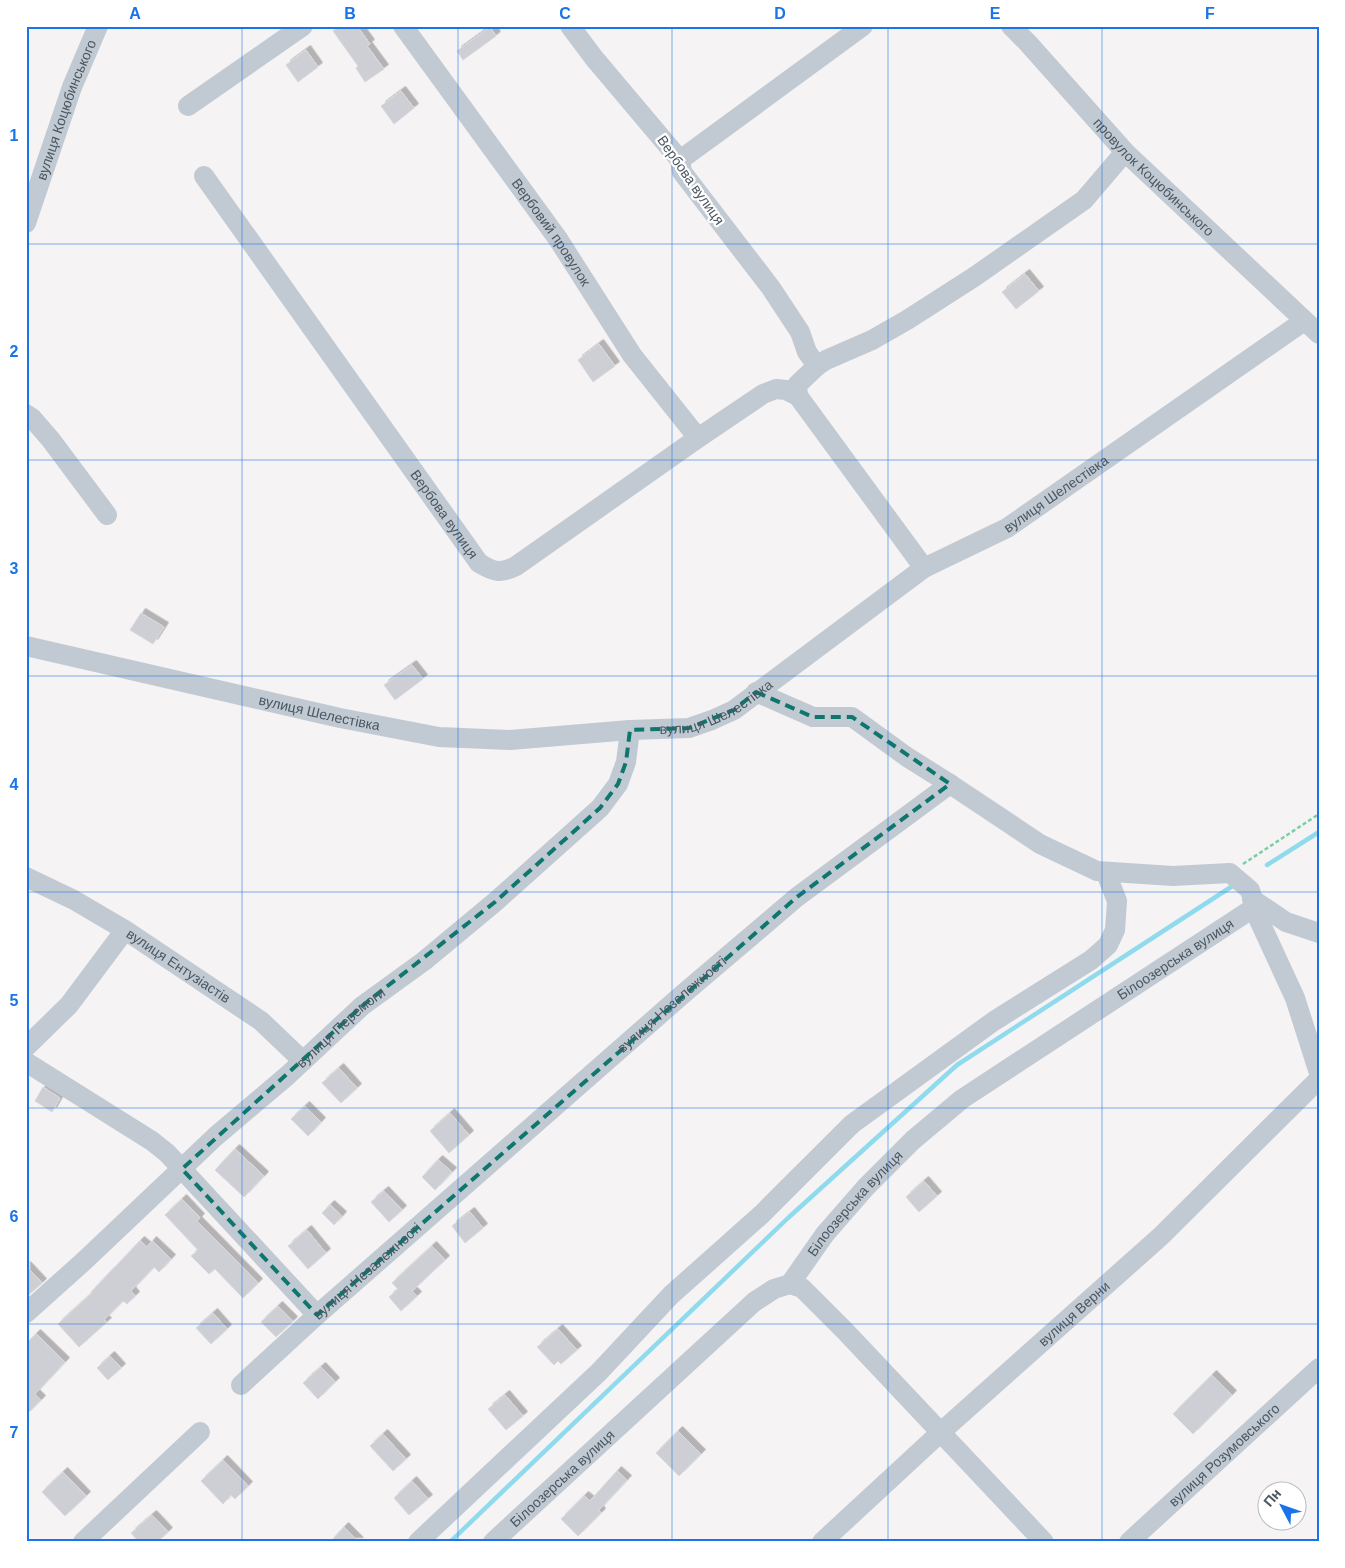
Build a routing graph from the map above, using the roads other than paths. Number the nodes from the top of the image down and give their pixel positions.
1 (98, 26) edge
2 (303, 26) edge
3 (404, 26) edge
4 (570, 26) edge
5 (863, 26) edge
6 (1011, 26) edge
7 (188, 106) dead end
8 (1125, 152) junction
9 (680, 160) junction
10 (204, 176) dead end
11 (26, 223) edge
12 (1311, 327) edge
13 (817, 366) junction
14 (798, 396) junction
15 (26, 414) edge
16 (698, 438) junction
17 (107, 515) dead end
18 (924, 568) junction
19 (26, 646) edge
20 (756, 692) junction
21 (630, 730) junction
22 (950, 784) junction
23 (1106, 873) junction
24 (26, 877) edge
25 (1252, 899) junction
26 (125, 930) junction
27 (1319, 933) edge
28 (26, 1047) edge
29 (303, 1061) junction
30 (26, 1062) edge
31 (1319, 1073) edge
32 (1319, 1079) edge
33 (182, 1169) junction
34 (790, 1284) junction
35 (26, 1313) edge
36 (317, 1315) junction
37 (1319, 1368) edge
38 (241, 1385) dead end
39 (200, 1432) dead end
40 (941, 1432) junction
41 (83, 1542) edge
42 (418, 1542) edge
43 (493, 1542) edge
44 (822, 1542) edge
45 (1044, 1542) edge
46 (1129, 1542) edge

1 - 11 street, вулиця Коцюбинського
2 - 7 street
3 - 16 street, Вербовий провулок
4 - 9 street, Вербова вулиця
5 - 9 street
6 - 8 street, провулок Коцюбинського
8 - 12 street, провулок Коцюбинського
8 - 13 street
9 - 13 street, Вербова вулиця
10 - 16 street, Вербова вулиця
12 - 18 street, вулиця Шелестівка
13 - 14 street
14 - 16 street, Вербова вулиця
14 - 18 street
15 - 17 street
18 - 20 street, вулиця Шелестівка
19 - 21 street, вулиця Шелестівка
20 - 21 street, вулиця Шелестівка
20 - 22 street
21 - 29 street, вулиця Перемоги
22 - 23 street
22 - 36 street, вулиця Незалежності
23 - 25 street
23 - 42 street
24 - 26 street
25 - 27 street
25 - 31 street
25 - 34 street, Білоозерська вулиця
26 - 28 street, вулиця Ентузіастів
26 - 29 street, вулиця Ентузіастів
29 - 33 street, вулиця Перемоги
30 - 33 street
32 - 40 street, вулиця Верни
33 - 35 street, вулиця Перемоги
33 - 36 street
34 - 40 street
34 - 43 street, Білоозерська вулиця
36 - 38 street, вулиця Незалежності
37 - 46 street, вулиця Розумовського
39 - 41 street
40 - 44 street, вулиця Верни
40 - 45 street

